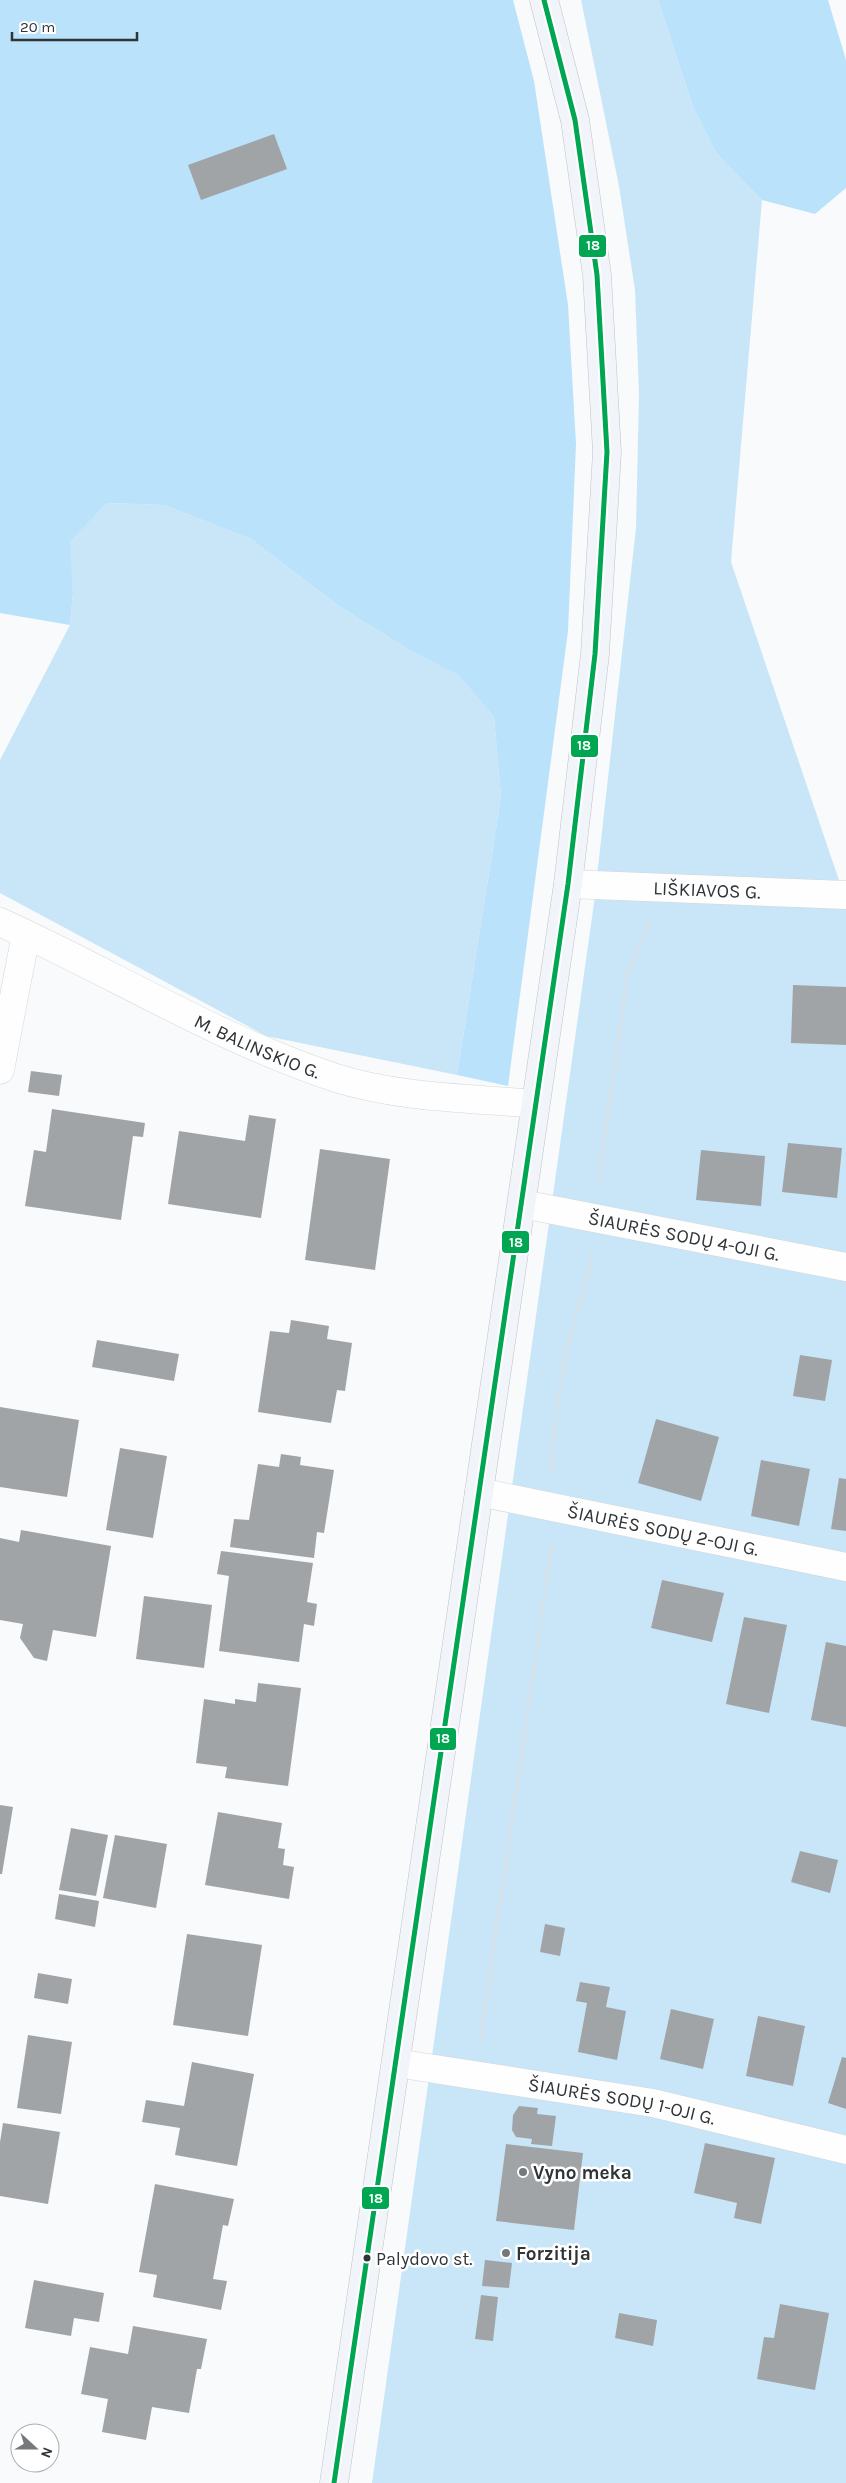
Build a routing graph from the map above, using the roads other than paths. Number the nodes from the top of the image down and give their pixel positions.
1 (544, 0) edge
2 (568, 884) junction
3 (846, 896) edge
4 (0, 922) edge
5 (26, 934) junction
6 (0, 1070) edge
7 (535, 1104) junction
8 (522, 1204) junction
9 (846, 1267) edge
10 (479, 1492) junction
11 (846, 1567) edge
12 (396, 2063) junction
13 (846, 2150) edge
14 (334, 2483) edge

1 - 2 main road
2 - 3 street, LIŠKIAVOS G.
2 - 7 main road
4 - 5 street, M. BALINSKIO G.
5 - 6 street
5 - 7 street, M. BALINSKIO G.
7 - 8 main road
8 - 9 street, ŠIAURĖS SODŲ 4-OJI G.
8 - 10 main road
10 - 11 street, ŠIAURĖS SODŲ 2-OJI G.
10 - 12 main road
12 - 13 street, ŠIAURĖS SODŲ 1-OJI G.
12 - 14 main road

